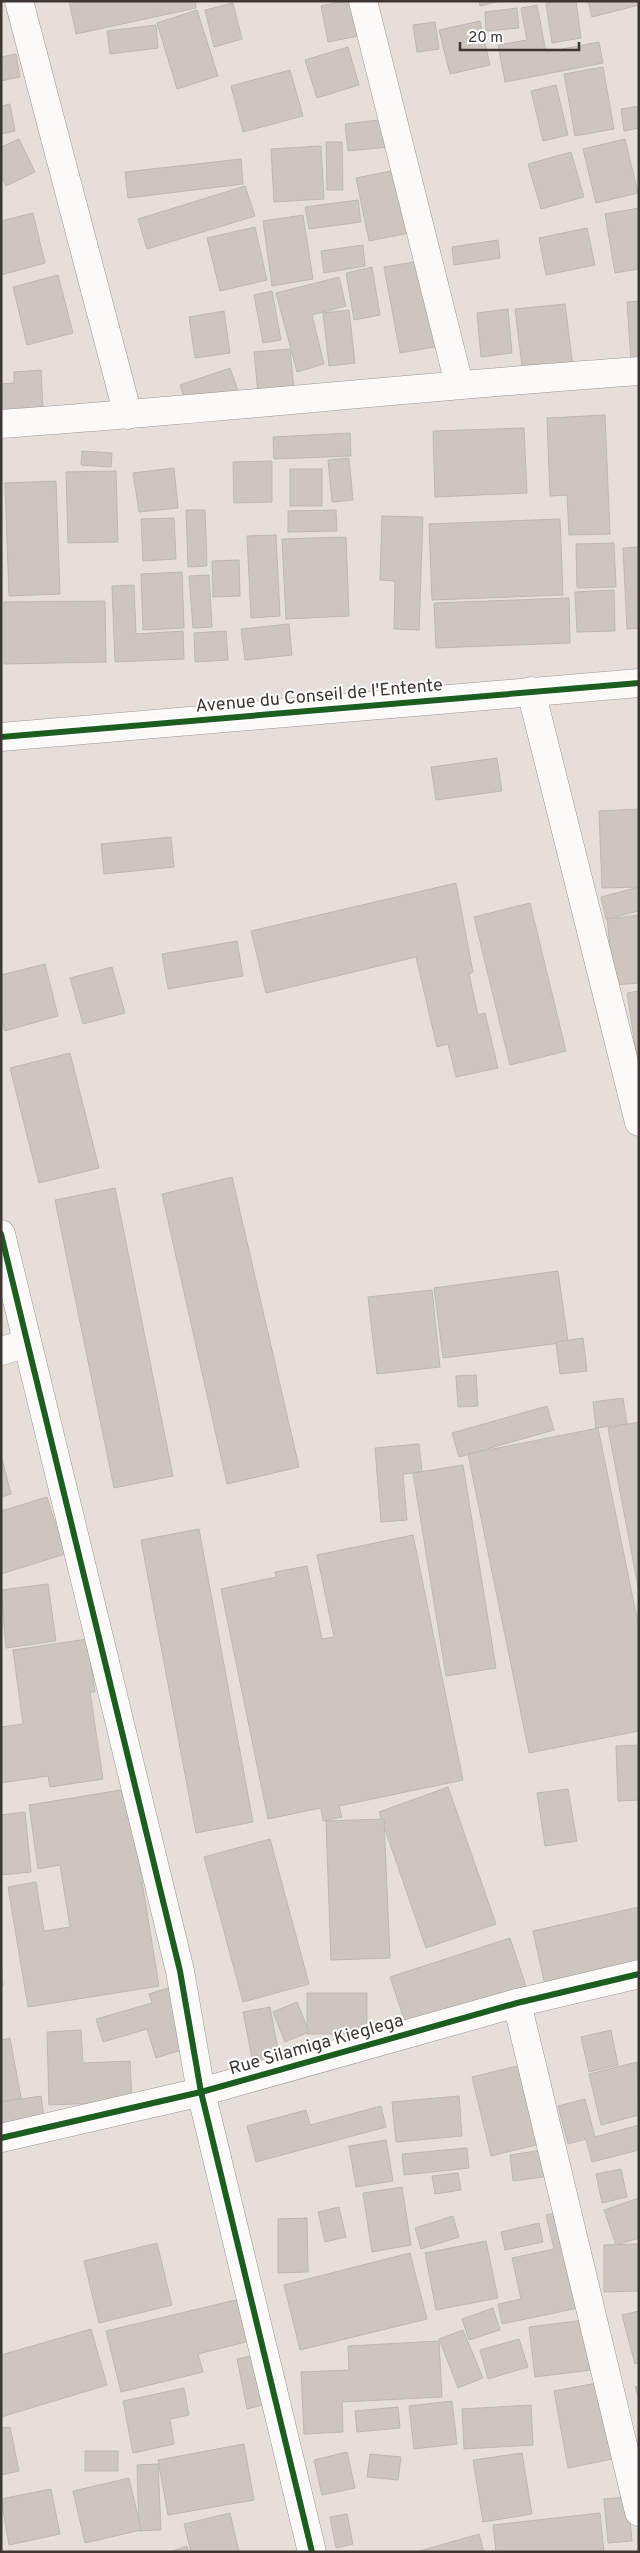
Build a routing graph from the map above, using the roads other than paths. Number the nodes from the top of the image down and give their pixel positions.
1 (19, 1) edge
2 (363, 1) edge
3 (639, 371) edge
4 (460, 384) junction
5 (128, 415) junction
6 (1, 424) edge
7 (639, 683) edge
8 (531, 692) junction
9 (1, 737) edge
10 (639, 1122) edge
11 (1, 1234) edge
12 (14, 1347) edge
13 (639, 1974) edge
14 (517, 2003) junction
15 (201, 2092) junction
16 (1, 2138) edge
17 (639, 2512) edge
18 (312, 2552) edge

1 - 5 street
2 - 4 street
3 - 4 street
4 - 5 street
5 - 6 street
7 - 8 street, Avenue du Conseil de l'Entente
8 - 9 street, Avenue du Conseil de l'Entente
8 - 10 street
11 - 12 street
12 - 15 street
13 - 14 street, Rue Silamiga Kieglega
14 - 15 street, Rue Silamiga Kieglega
14 - 17 street
15 - 16 street, Rue Silamiga Kieglega
15 - 18 street

